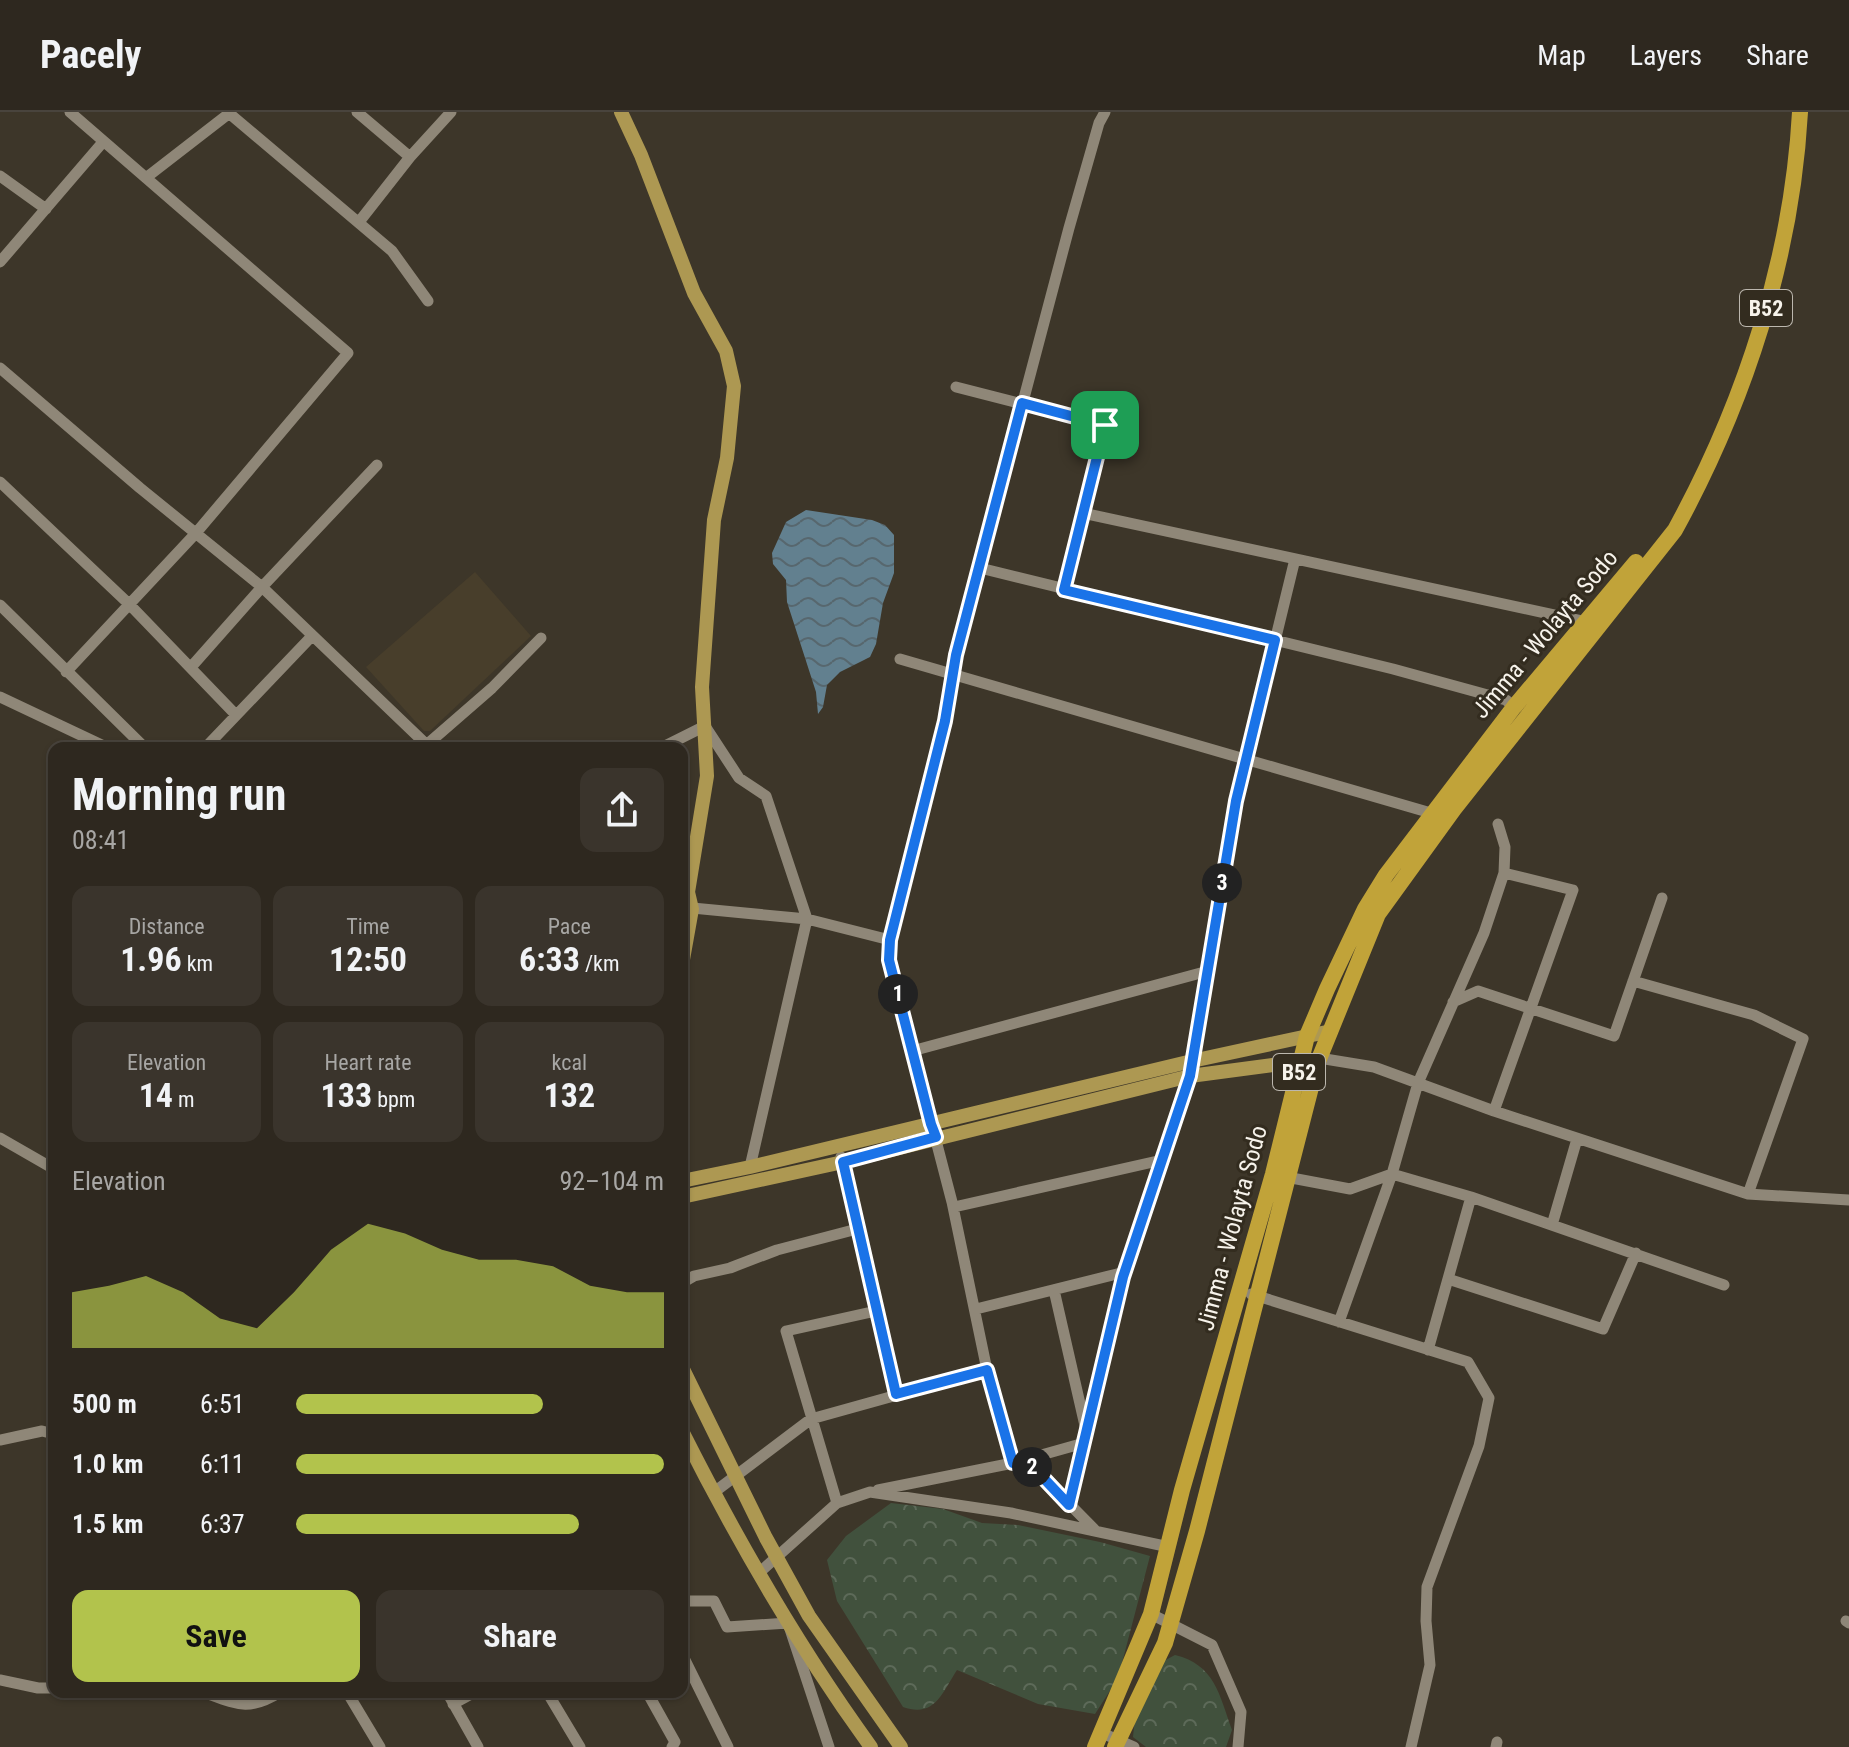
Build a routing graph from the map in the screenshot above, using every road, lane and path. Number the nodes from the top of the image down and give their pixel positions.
1 (70, 112) edge
2 (357, 112) edge
3 (451, 112) edge
4 (621, 112) edge
5 (1105, 112) edge
6 (1800, 112) edge
7 (231, 113) edge
8 (103, 142) junction
9 (410, 157) junction
10 (0, 176) edge
11 (147, 177) junction
12 (46, 209) junction
13 (359, 222) junction
14 (0, 262) edge
15 (428, 301) dead end
16 (0, 368) edge
17 (956, 387) dead end
18 (1022, 403) junction
19 (377, 465) dead end
20 (0, 482) edge
21 (1083, 513) junction
22 (196, 533) junction
23 (1295, 559) junction
24 (980, 568) junction
25 (262, 587) junction
26 (1064, 590) junction
27 (129, 604) junction
28 (0, 605) edge
29 (1593, 624) junction
30 (312, 636) junction
31 (541, 638) dead end
32 (1275, 640) junction
33 (900, 659) dead end
34 (192, 666) junction
35 (66, 672) junction
36 (953, 674) junction
37 (0, 697) edge
38 (1514, 707) junction
39 (236, 715) junction
40 (705, 726) junction
41 (95, 742) edge
42 (139, 742) edge
43 (211, 742) edge
44 (421, 742) edge
45 (432, 742) edge
46 (673, 742) edge
47 (1246, 759) junction
48 (1431, 813) junction
49 (1498, 824) dead end
50 (1504, 873) junction
51 (688, 890) edge
52 (1662, 898) dead end
53 (688, 902) edge
54 (807, 919) junction
55 (890, 940) junction
56 (1208, 971) junction
57 (1633, 981) junction
58 (1452, 1003) junction
59 (1531, 1010) junction
60 (1331, 1031) junction
61 (1307, 1036) junction
62 (912, 1051) junction
63 (1319, 1058) junction
64 (1302, 1061) junction
65 (1191, 1068) junction
66 (1418, 1083) junction
67 (1494, 1111) junction
68 (934, 1131) junction
69 (0, 1138) edge
70 (1577, 1139) junction
71 (838, 1147) junction
72 (1162, 1160) junction
73 (843, 1162) junction
74 (48, 1166) edge
75 (750, 1167) junction
76 (1392, 1174) junction
77 (1280, 1176) junction
78 (688, 1180) edge
79 (1748, 1194) junction
80 (688, 1196) edge
81 (1471, 1197) junction
82 (1849, 1200) edge
83 (954, 1207) junction
84 (1552, 1225) junction
85 (857, 1229) junction
86 (1636, 1253) junction
87 (1125, 1272) junction
88 (1448, 1279) junction
89 (688, 1280) edge
90 (1724, 1285) dead end
91 (1054, 1290) junction
92 (1240, 1291) junction
93 (1258, 1296) junction
94 (976, 1309) junction
95 (876, 1311) junction
96 (1339, 1322) junction
97 (1428, 1350) junction
98 (987, 1370) junction
99 (688, 1379) edge
100 (896, 1394) junction
101 (811, 1419) junction
102 (48, 1432) edge
103 (1085, 1438) junction
104 (0, 1440) edge
105 (688, 1443) edge
106 (1013, 1463) junction
107 (736, 1477) junction
108 (870, 1492) junction
109 (713, 1493) junction
110 (837, 1503) junction
111 (1069, 1505) junction
112 (1095, 1530) junction
113 (1169, 1547) junction
114 (777, 1558) junction
115 (760, 1572) junction
116 (688, 1601) edge
117 (1151, 1614) junction
118 (788, 1623) junction
119 (1170, 1623) junction
120 (688, 1666) edge
121 (0, 1680) edge
122 (48, 1688) edge
123 (221, 1698) edge
124 (270, 1698) edge
125 (351, 1698) edge
126 (450, 1698) edge
127 (464, 1698) edge
128 (551, 1698) edge
129 (650, 1698) edge
130 (453, 1704) junction
131 (1098, 1740) edge
132 (1123, 1745) edge
133 (380, 1747) edge
134 (478, 1747) edge
135 (580, 1747) edge
136 (672, 1747) edge
137 (728, 1747) edge
138 (829, 1747) edge
139 (871, 1747) edge
140 (901, 1747) edge
141 (1238, 1747) edge
142 (1411, 1747) edge

1 - 8 street
2 - 9 street
3 - 9 street
4 - 40 main road
5 - 18 street
6 - 29 highway, Jimma - Wolayta Sodo / B52
7 - 11 street
7 - 13 street
8 - 11 street
8 - 12 street
9 - 13 street
10 - 12 street
11 - 22 street
12 - 14 street
13 - 15 street
16 - 22 street
17 - 18 street
18 - 21 street
18 - 24 street
19 - 25 street
20 - 27 street
21 - 23 street
21 - 26 street
22 - 25 street
22 - 27 street
23 - 29 street
23 - 32 street
24 - 26 street
24 - 36 street
25 - 30 street
25 - 34 street
26 - 32 street
27 - 34 street
27 - 35 street
28 - 35 street
29 - 38 highway, Jimma - Wolayta Sodo / B52
29 - 60 highway, Jimma - Wolayta Sodo / B52
30 - 39 street
30 - 44 street
31 - 45 street
32 - 38 street
32 - 47 street
33 - 36 street
34 - 39 street
35 - 42 street
36 - 47 street
36 - 55 street
37 - 41 street
38 - 48 highway, Jimma - Wolayta Sodo / B52
39 - 43 street
40 - 46 street
40 - 51 main road
40 - 54 street
47 - 48 street
47 - 56 street
48 - 61 highway, Jimma - Wolayta Sodo / B52
49 - 50 street
50 - 58 street
50 - 59 street
52 - 57 street
53 - 54 street
54 - 55 street
54 - 75 street
55 - 62 street
56 - 62 street
56 - 65 street
57 - 59 street
57 - 79 street
58 - 59 street
58 - 66 street
59 - 67 street
60 - 61 main road
60 - 63 highway, Jimma - Wolayta Sodo / B52
61 - 64 highway, Jimma - Wolayta Sodo / B52
61 - 65 main road
62 - 68 street
63 - 64 main road
63 - 66 street
63 - 77 highway, Jimma - Wolayta Sodo / B52
64 - 65 main road
64 - 77 highway, Jimma - Wolayta Sodo / B52
65 - 68 main road
65 - 72 street
66 - 67 street
66 - 76 street
67 - 70 street
68 - 71 main road
68 - 73 main road
68 - 83 street
69 - 74 street
70 - 79 street
70 - 84 street
71 - 73 street
71 - 75 main road
72 - 83 street
72 - 87 street
73 - 80 main road
73 - 85 street
75 - 78 main road
76 - 77 street
76 - 81 street
76 - 96 street
77 - 92 highway, Jimma - Wolayta Sodo / B52
77 - 93 highway, Jimma - Wolayta Sodo / B52
79 - 82 street
81 - 84 street
81 - 88 street
83 - 94 street
84 - 86 street
85 - 89 street
85 - 95 street
86 - 88 street
86 - 90 street
87 - 91 street
87 - 103 street
88 - 97 street
91 - 94 street
91 - 103 street
92 - 93 street
92 - 113 highway, Jimma - Wolayta Sodo / B52
93 - 96 street
93 - 119 highway, Jimma - Wolayta Sodo / B52
94 - 98 street
95 - 100 street
95 - 101 street
96 - 97 street
97 - 142 street
98 - 100 street
98 - 106 street
99 - 107 main road
100 - 101 street
101 - 107 street
101 - 110 street
102 - 104 street
103 - 106 street
103 - 111 street
105 - 109 main road
106 - 108 street
106 - 111 street
107 - 109 street
107 - 114 main road
108 - 110 street
108 - 112 street
109 - 115 main road
110 - 114 street
111 - 112 street
112 - 113 street
113 - 117 highway, Jimma - Wolayta Sodo / B52
114 - 115 street
114 - 140 main road
115 - 118 main road
116 - 118 street
117 - 119 street
117 - 131 highway, Jimma - Wolayta Sodo / B52
118 - 138 street
118 - 139 main road
119 - 132 highway, Jimma - Wolayta Sodo / B52
119 - 141 street
120 - 137 street
121 - 122 street
123 - 124 street
125 - 133 street
126 - 130 street
127 - 130 street
128 - 135 street
129 - 136 street
130 - 134 street
131 - 132 street

